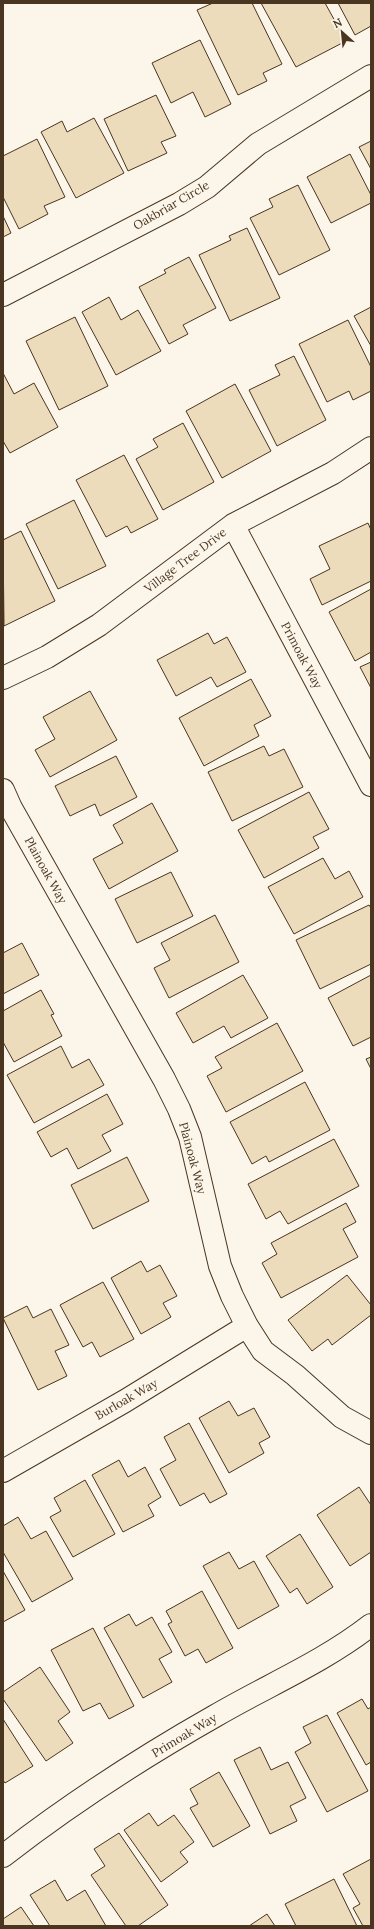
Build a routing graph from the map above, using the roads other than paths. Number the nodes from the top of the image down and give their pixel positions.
1 (371, 76) edge
2 (3, 295) edge
3 (371, 448) edge
4 (233, 525) junction
5 (3, 678) edge
6 (371, 785) edge
7 (3, 790) edge
8 (247, 1326) junction
9 (371, 1433) edge
10 (3, 1471) edge
11 (371, 1625) edge
12 (3, 1856) edge

1 - 2 street, Oakbriar Circle
3 - 4 street, Village Tree Drive
4 - 5 street, Village Tree Drive
4 - 6 street, Primoak Way
7 - 8 street, Plainoak Way
8 - 9 street, Plainoak Way
8 - 10 street, Burloak Way
11 - 12 street, Primoak Way

